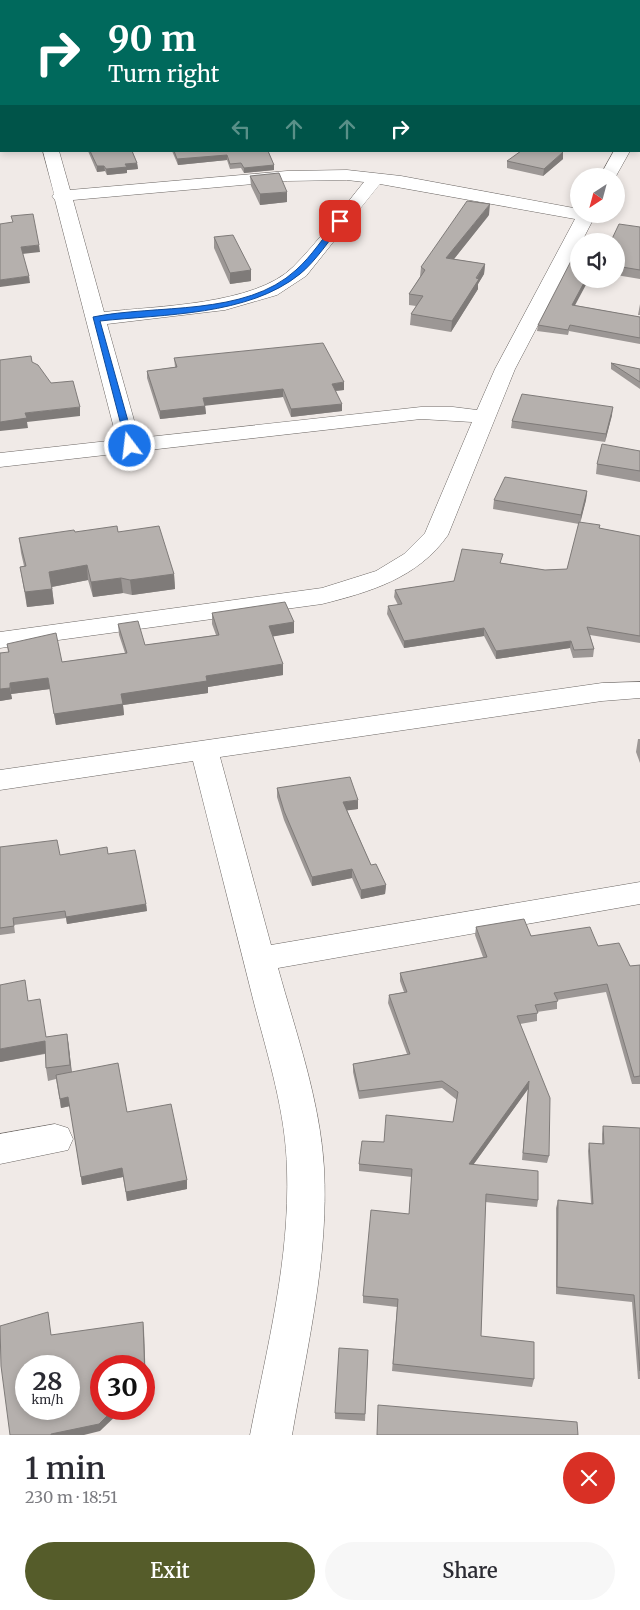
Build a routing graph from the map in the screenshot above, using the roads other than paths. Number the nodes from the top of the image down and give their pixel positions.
1 (51, 152) edge
2 (621, 152) edge
3 (612, 168) edge
4 (377, 178) junction
5 (62, 196) junction
6 (570, 212) edge
7 (583, 223) edge
8 (96, 319) junction
9 (484, 417) junction
10 (130, 446) junction
11 (0, 460) edge
12 (0, 640) edge
13 (640, 690) edge
14 (204, 750) junction
15 (0, 780) edge
16 (640, 893) edge
17 (260, 959) junction
18 (55, 1139) dead end
19 (0, 1149) edge
20 (271, 1435) edge

1 - 5 street
2 - 3 street
4 - 5 street
4 - 6 street
4 - 8 street
5 - 8 street
7 - 9 street
8 - 10 street
9 - 10 street
9 - 12 street
10 - 11 street
13 - 14 street
14 - 15 street
14 - 17 street
16 - 17 street
17 - 20 street
18 - 19 street

